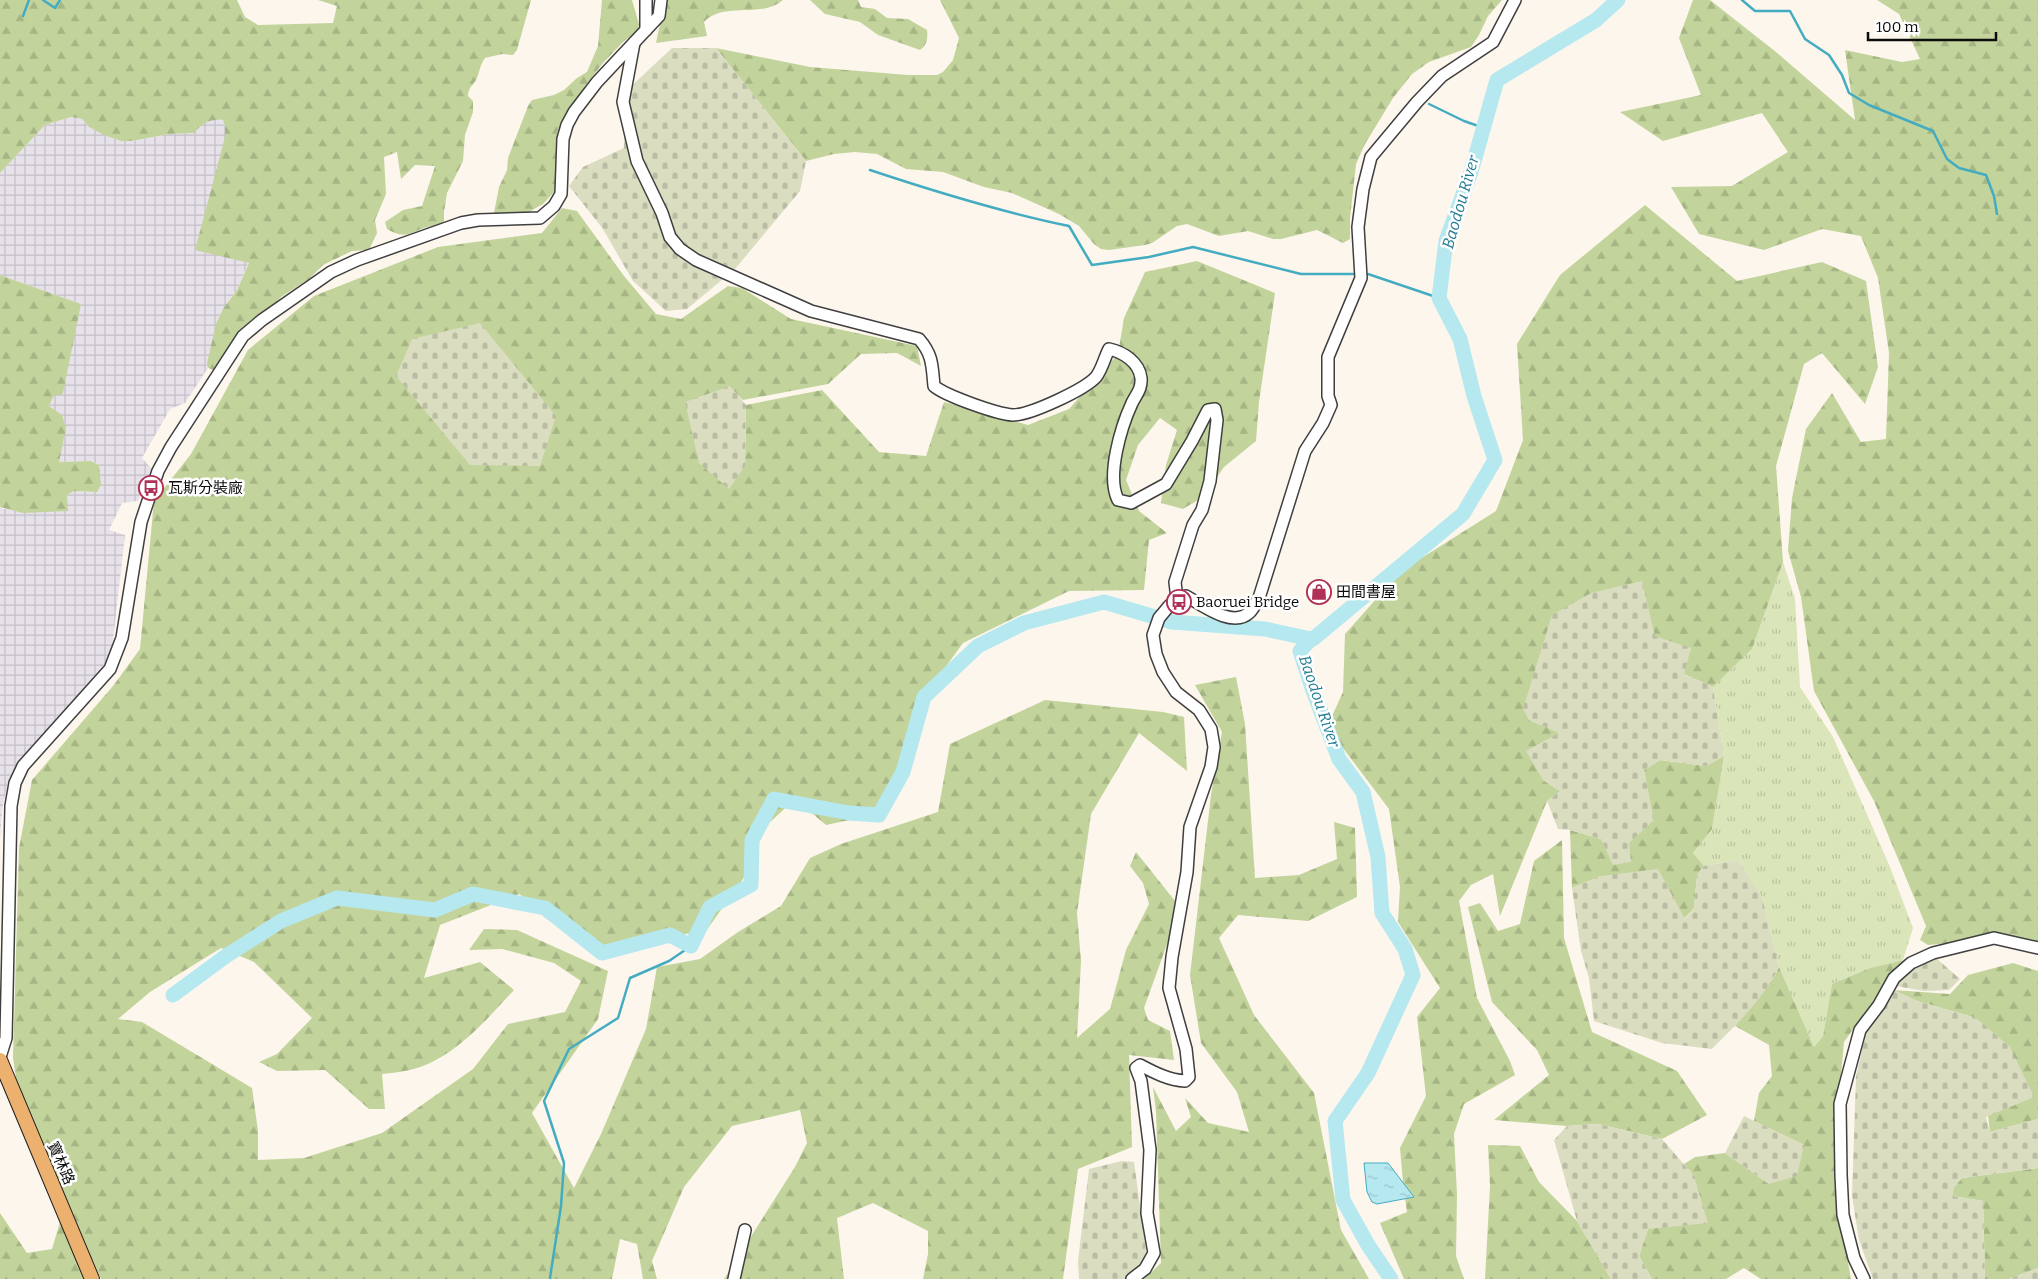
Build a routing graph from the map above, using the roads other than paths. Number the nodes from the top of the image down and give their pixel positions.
1 (646, 0) edge
2 (661, 0) edge
3 (1516, 0) edge
4 (646, 30) junction
5 (634, 42) junction
6 (1177, 598) junction
7 (2038, 948) edge
8 (0, 1058) edge
9 (745, 1230) dead end
10 (92, 1279) edge
11 (734, 1279) edge
12 (1132, 1279) edge
13 (1864, 1279) edge

1 - 4 street
2 - 4 street
3 - 6 street
4 - 5 street
5 - 6 street
5 - 8 street
6 - 12 street
7 - 13 street
8 - 10 main road, 寶林路
9 - 11 street

